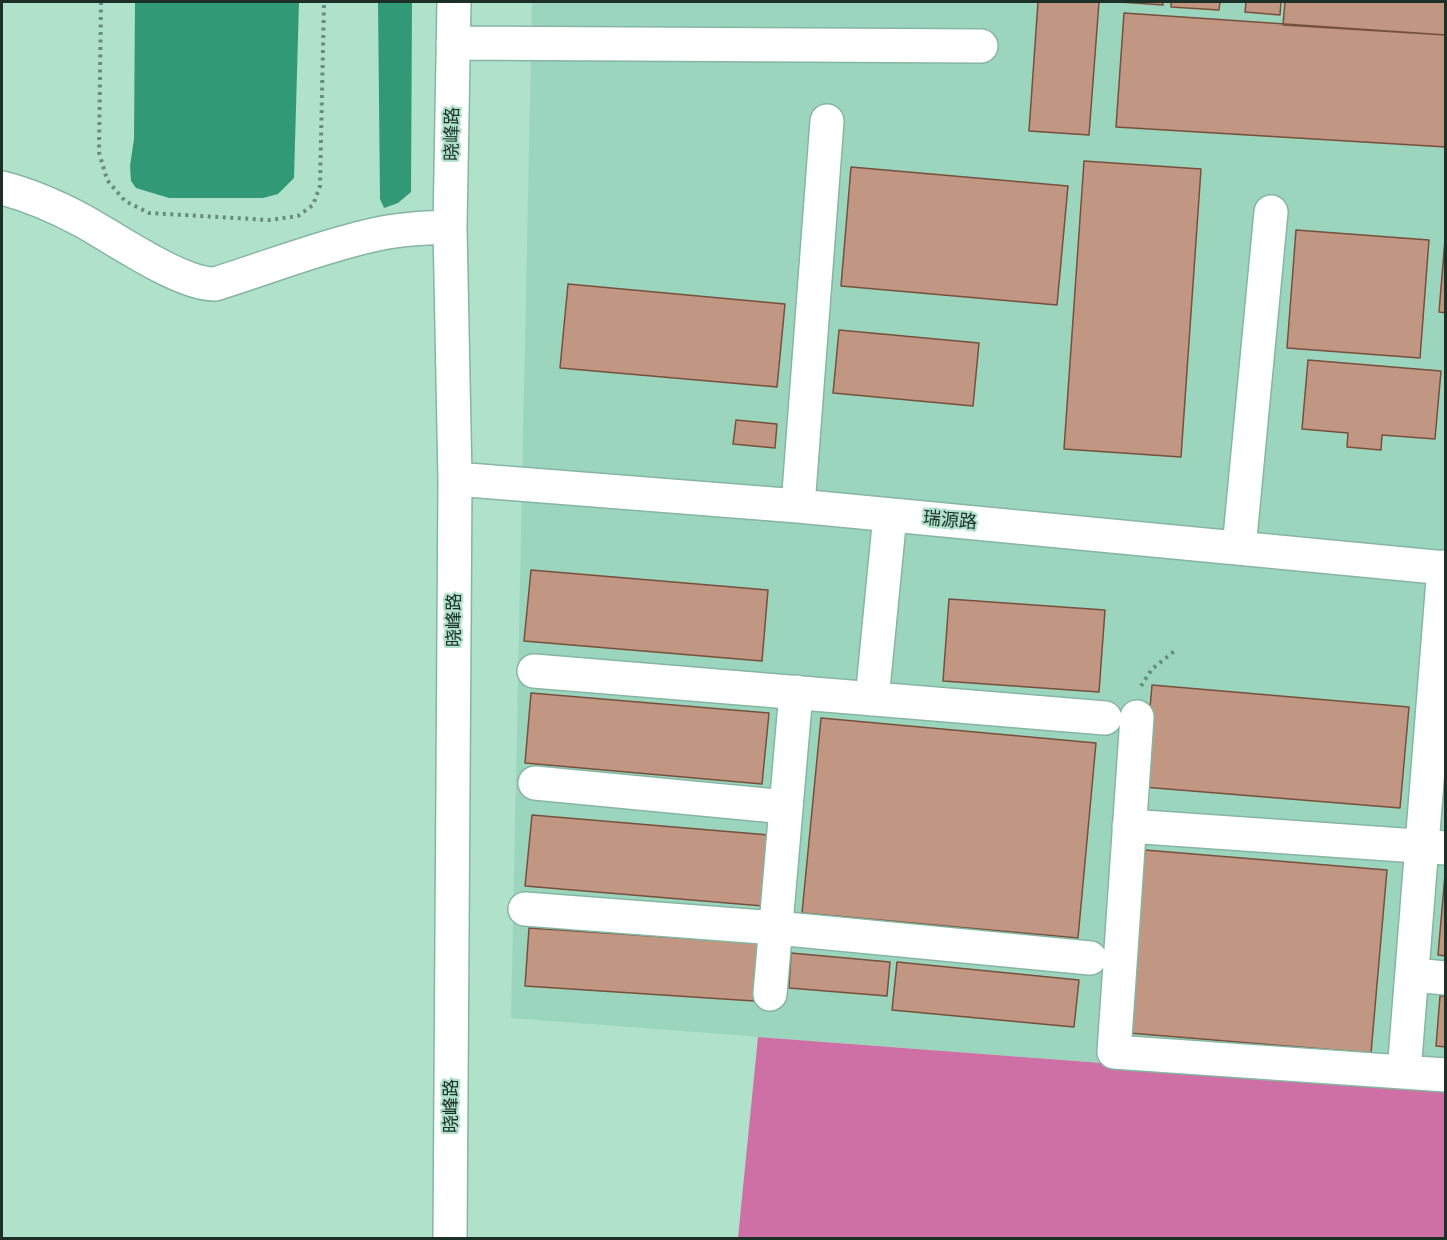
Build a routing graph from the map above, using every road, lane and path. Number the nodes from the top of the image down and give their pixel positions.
1 (101, 2) edge
2 (324, 2) edge
3 (454, 2) edge
4 (453, 44) junction
5 (981, 46) dead end
6 (827, 121) dead end
7 (2, 188) edge
8 (1271, 212) dead end
9 (450, 227) junction
10 (455, 478) junction
11 (798, 506) junction
12 (890, 515) junction
13 (1239, 548) junction
14 (1445, 568) edge
15 (1177, 649) dead end
16 (534, 671) dead end
17 (796, 692) junction
18 (872, 699) junction
19 (1121, 717) junction
20 (535, 783) dead end
21 (786, 807) junction
22 (1129, 826) junction
23 (1434, 848) edge
24 (525, 909) dead end
25 (776, 928) junction
26 (1090, 958) dead end
27 (1412, 975) junction
28 (1446, 978) edge
29 (770, 994) dead end
30 (1404, 1072) junction
31 (1446, 1076) edge
32 (450, 1239) edge

1 - 2 path
3 - 4 street, 晓峰路
4 - 5 street
4 - 9 street, 晓峰路
6 - 11 street
7 - 9 street
8 - 13 street
9 - 10 street, 晓峰路
10 - 11 street, 瑞源路
10 - 32 street, 晓峰路
11 - 12 street, 瑞源路
12 - 13 street, 瑞源路
12 - 18 street
13 - 14 street, 瑞源路
14 - 23 street
15 - 19 path
16 - 17 street
17 - 18 street
17 - 21 street
18 - 19 street
19 - 22 street
20 - 21 street
21 - 25 street
22 - 23 street
22 - 30 street
23 - 27 street
24 - 25 street
25 - 26 street
25 - 29 street
27 - 28 street
27 - 30 street
30 - 31 street

